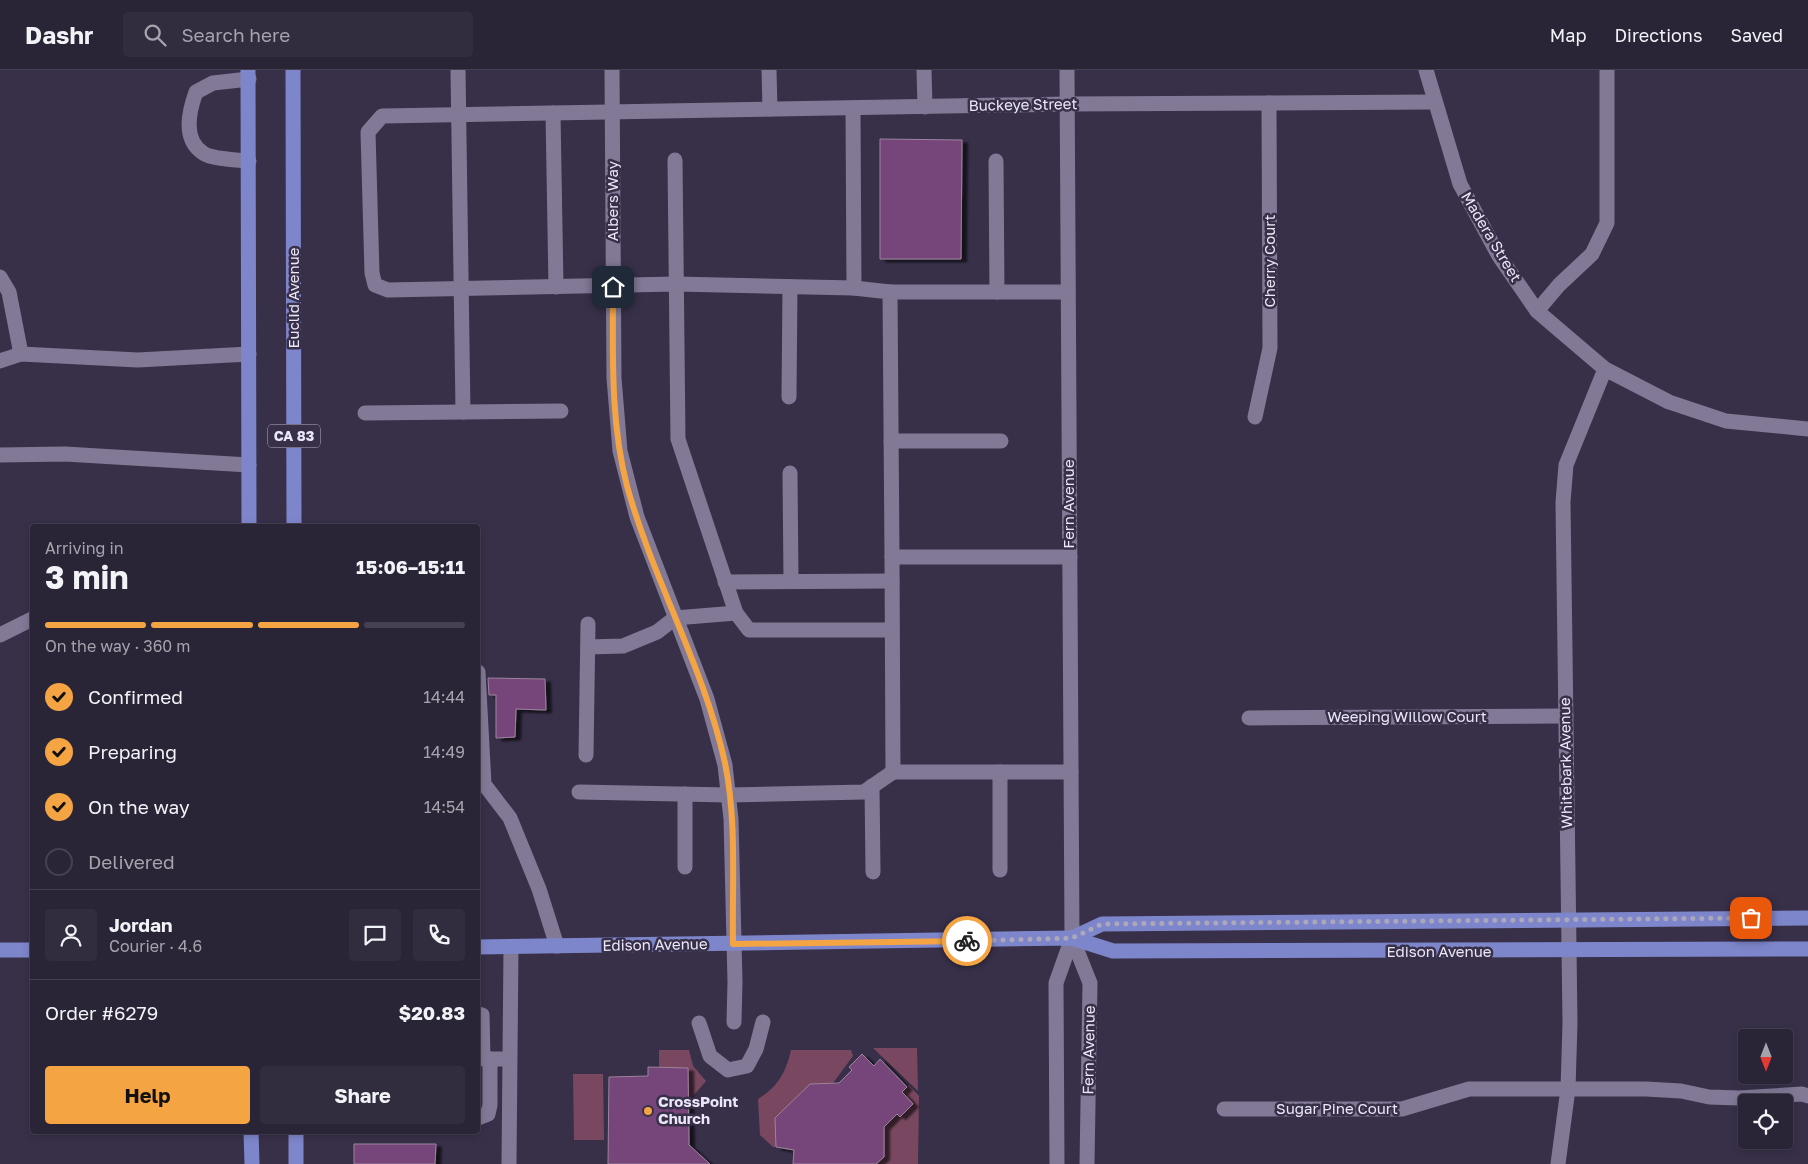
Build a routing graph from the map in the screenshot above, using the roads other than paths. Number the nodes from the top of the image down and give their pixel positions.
1 (293, 70) edge
2 (458, 70) edge
3 (612, 70) edge
4 (769, 70) edge
5 (924, 70) edge
6 (1067, 70) edge
7 (1426, 70) edge
8 (1607, 70) edge
9 (248, 75) edge
10 (1434, 102) junction
11 (1270, 103) junction
12 (1067, 104) junction
13 (925, 107) junction
14 (853, 108) junction
15 (770, 109) junction
16 (612, 112) junction
17 (553, 113) junction
18 (458, 115) junction
19 (675, 160) dead end
20 (996, 160) dead end
21 (248, 161) junction
22 (0, 277) edge
23 (676, 284) junction
24 (556, 287) junction
25 (613, 287) junction
26 (790, 287) junction
27 (462, 288) junction
28 (854, 288) junction
29 (890, 292) junction
30 (997, 292) junction
31 (1068, 292) junction
32 (1537, 311) junction
33 (21, 354) junction
34 (249, 354) junction
35 (0, 361) edge
36 (1605, 369) junction
37 (789, 396) dead end
38 (560, 411) dead end
39 (463, 412) junction
40 (365, 414) dead end
41 (1255, 416) dead end
42 (1808, 429) edge
43 (891, 441) junction
44 (1001, 441) dead end
45 (0, 455) edge
46 (249, 465) junction
47 (790, 474) dead end
48 (249, 524) edge
49 (294, 524) edge
50 (1070, 556) junction
51 (892, 557) junction
52 (791, 580) junction
53 (892, 581) junction
54 (726, 582) junction
55 (736, 613) junction
56 (676, 618) junction
57 (30, 620) edge
58 (588, 624) dead end
59 (892, 630) junction
60 (0, 635) edge
61 (588, 647) junction
62 (480, 709) edge
63 (1566, 716) junction
64 (1249, 718) dead end
65 (586, 755) dead end
66 (893, 772) junction
67 (1000, 772) junction
68 (1071, 772) junction
69 (872, 786) junction
70 (579, 792) dead end
71 (686, 794) junction
72 (729, 795) junction
73 (685, 867) dead end
74 (1000, 870) dead end
75 (873, 872) dead end
76 (1808, 918) edge
77 (1568, 919) junction
78 (1072, 938) junction
79 (733, 944) junction
80 (557, 946) junction
81 (480, 947) edge
82 (511, 947) junction
83 (1808, 949) edge
84 (0, 950) edge
85 (30, 950) edge
86 (1569, 951) junction
87 (480, 1014) edge
88 (734, 1022) dead end
89 (763, 1022) dead end
90 (699, 1023) dead end
91 (490, 1059) junction
92 (509, 1059) junction
93 (1568, 1089) junction
94 (1808, 1096) edge
95 (1224, 1109) dead end
96 (480, 1117) edge
97 (252, 1134) edge
98 (296, 1134) edge
99 (252, 1164) edge
100 (296, 1164) edge
101 (509, 1164) edge
102 (1057, 1164) edge
103 (1087, 1164) edge
104 (1558, 1164) edge

1 - 49 main road, Euclid Avenue / CA 83
2 - 18 street
3 - 16 street, Albers Way
4 - 15 street
5 - 13 street
6 - 12 street, Fern Avenue
7 - 10 street, Madera Street
8 - 32 street
9 - 21 main road
9 - 21 street
10 - 11 street, Buckeye Street
10 - 32 street, Madera Street
11 - 12 street, Buckeye Street
11 - 41 street, Cherry Court
12 - 13 street, Buckeye Street
12 - 31 street, Fern Avenue
13 - 14 street, Buckeye Street
14 - 15 street, Buckeye Street
14 - 28 street
15 - 16 street, Buckeye Street
16 - 17 street, Buckeye Street
16 - 25 street, Albers Way
17 - 18 street, Buckeye Street
17 - 24 street
18 - 27 street
18 - 27 street, Buckeye Street
19 - 23 street
20 - 30 street
21 - 34 main road
22 - 33 street
23 - 25 street
23 - 26 street
23 - 54 street
24 - 25 street
24 - 27 street
25 - 56 street, Albers Way
26 - 28 street
26 - 37 street
27 - 39 street
28 - 29 street
29 - 30 street
29 - 43 street
30 - 31 street
31 - 50 street, Fern Avenue
32 - 36 street, Madera Street
33 - 34 street
33 - 35 street
34 - 46 main road
36 - 42 street, Madera Street
36 - 63 street, Whitebark Avenue
38 - 39 street
39 - 40 street
43 - 44 street
43 - 51 street
45 - 46 street
46 - 48 main road
47 - 52 street
50 - 51 street
50 - 68 street, Fern Avenue
51 - 53 street
52 - 53 street
52 - 54 street
53 - 59 street
54 - 55 street
55 - 56 street
55 - 59 street
56 - 61 street
56 - 72 street, Albers Way
57 - 60 street
58 - 61 street
59 - 66 street
61 - 65 street
62 - 80 street
63 - 64 street, Weeping Willow Court
63 - 77 street, Whitebark Avenue
66 - 67 street
66 - 69 street
67 - 68 street
67 - 74 street
68 - 78 street, Fern Avenue
69 - 72 street
69 - 75 street
70 - 71 street
71 - 72 street
71 - 73 street
72 - 79 street, Albers Way
76 - 77 main road, Edison Avenue
77 - 78 main road, Edison Avenue
77 - 86 street, Whitebark Avenue
78 - 79 main road, Edison Avenue
78 - 86 main road, Edison Avenue
78 - 102 street, Fern Avenue
78 - 103 street, Fern Avenue
79 - 80 main road, Edison Avenue
79 - 88 street, Albers Way
80 - 82 main road, Edison Avenue
81 - 82 main road, Edison Avenue
82 - 92 street
83 - 86 main road, Edison Avenue
84 - 85 main road
86 - 93 street, Whitebark Avenue
87 - 91 street
89 - 90 street
91 - 92 street
91 - 96 street
92 - 101 street
93 - 94 street, Sugar Pine Court
93 - 95 street, Sugar Pine Court
93 - 104 street, Whitebark Avenue
97 - 99 main road
98 - 100 main road

